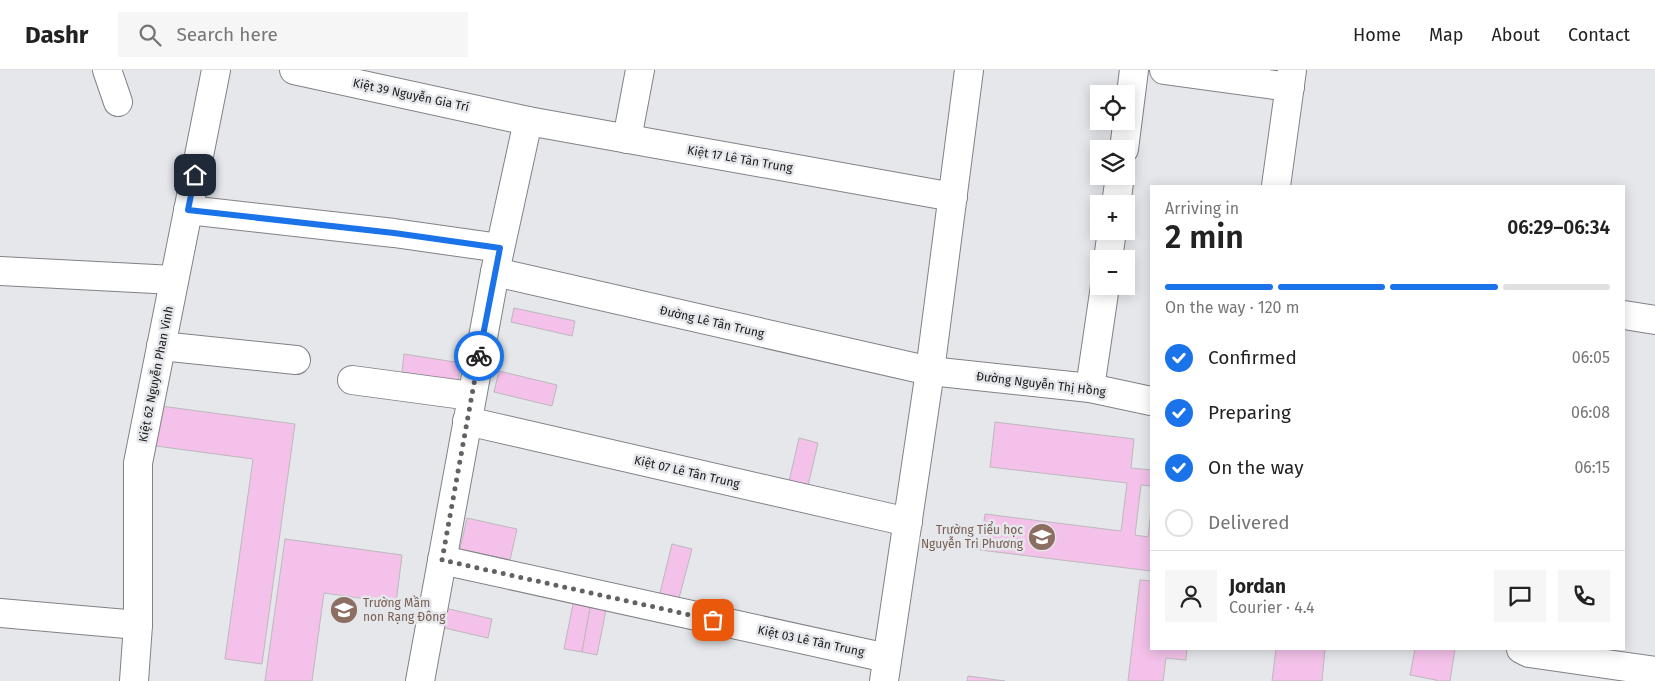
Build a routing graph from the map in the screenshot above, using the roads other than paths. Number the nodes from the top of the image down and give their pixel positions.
1 (107, 70) edge
2 (216, 70) edge
3 (294, 70) edge
4 (640, 70) edge
5 (968, 70) edge
6 (1134, 70) edge
7 (1164, 70) edge
8 (1291, 79) edge
9 (118, 102) dead end
10 (528, 120) junction
11 (628, 139) junction
12 (1125, 140) edge
13 (1276, 185) edge
14 (953, 197) junction
15 (188, 210) junction
16 (498, 260) junction
17 (0, 270) edge
18 (174, 280) junction
19 (1103, 295) edge
20 (1625, 316) edge
21 (1655, 320) edge
22 (162, 346) junction
23 (296, 360) dead end
24 (930, 371) junction
25 (352, 380) dead end
26 (1090, 388) junction
27 (1150, 401) edge
28 (469, 408) junction
29 (908, 522) junction
30 (442, 560) junction
31 (0, 612) edge
32 (138, 625) junction
33 (1523, 650) edge
34 (885, 670) edge
35 (1655, 670) edge
36 (134, 681) edge
37 (420, 681) edge

1 - 9 street
2 - 15 street, Kiệt 62 Nguyễn Phan Vinh
3 - 10 street, Kiệt 39 Nguyễn Gia Trí
4 - 11 street
5 - 14 street
6 - 12 street
7 - 8 street
8 - 13 street
10 - 11 street, Kiệt 17 Lê Tân Trung
10 - 16 street
11 - 14 street, Kiệt 17 Lê Tân Trung
14 - 24 street
15 - 16 street, Đường Lê Tân Trung
15 - 18 street, Kiệt 62 Nguyễn Phan Vinh
16 - 24 street, Đường Lê Tân Trung
16 - 28 street
17 - 18 street
18 - 22 street, Kiệt 62 Nguyễn Phan Vinh
19 - 26 street
20 - 21 street
22 - 23 street
22 - 32 street, Kiệt 62 Nguyễn Phan Vinh
24 - 26 street, Đường Nguyễn Thị Hồng
24 - 29 street
25 - 28 street, Kiệt 07 Lê Tân Trung
26 - 27 street, Đường Nguyễn Thị Hồng
28 - 29 street, Kiệt 07 Lê Tân Trung
28 - 30 street
29 - 34 street
30 - 34 street, Kiệt 03 Lê Tân Trung
30 - 37 street
31 - 32 street
32 - 36 street, Kiệt 62 Nguyễn Phan Vinh
33 - 35 street

